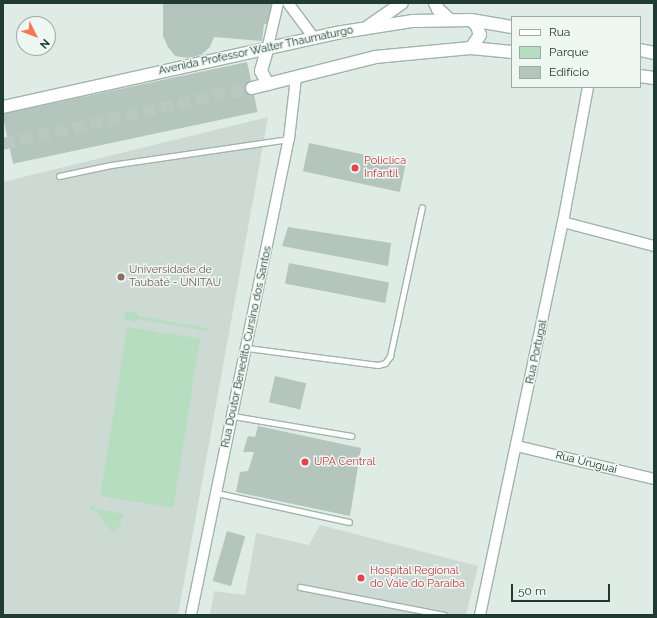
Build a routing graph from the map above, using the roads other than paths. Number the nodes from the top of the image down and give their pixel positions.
1 (278, 3) edge
2 (288, 3) edge
3 (402, 3) edge
4 (435, 3) edge
5 (450, 20) junction
6 (471, 20) junction
7 (511, 27) edge
8 (365, 29) junction
9 (314, 38) junction
10 (471, 48) junction
11 (267, 50) junction
12 (641, 50) edge
13 (511, 52) edge
14 (654, 53) edge
15 (641, 76) edge
16 (296, 78) junction
17 (654, 78) edge
18 (268, 84) junction
19 (252, 88) tunnel mouth
20 (588, 88) edge
21 (3, 107) edge
22 (289, 139) junction
23 (59, 176) dead end
24 (422, 208) dead end
25 (563, 222) junction
26 (654, 246) edge
27 (247, 348) junction
28 (233, 416) junction
29 (351, 436) dead end
30 (517, 446) junction
31 (654, 479) edge
32 (217, 493) junction
33 (349, 522) dead end
34 (300, 587) dead end
35 (191, 615) edge
36 (444, 615) edge
37 (480, 615) edge

1 - 11 street
2 - 9 street
3 - 8 main road
4 - 5 main road
5 - 6 main road, Avenida Professor Walter Thaumaturgo
5 - 8 main road, Avenida Professor Walter Thaumaturgo
6 - 7 main road, Avenida Professor Walter Thaumaturgo
6 - 10 main road
8 - 9 main road, Avenida Professor Walter Thaumaturgo
9 - 11 main road, Avenida Professor Walter Thaumaturgo
10 - 13 main road
10 - 16 main road
11 - 18 main road
11 - 21 main road, Avenida Professor Walter Thaumaturgo
12 - 14 main road
15 - 17 main road
16 - 18 main road
16 - 22 street, Rua Doutor Benedito Cursino dos Santos
18 - 19 main road
20 - 25 street, Rua Portugal
22 - 23 lane
22 - 27 street, Rua Doutor Benedito Cursino dos Santos
24 - 27 lane
25 - 26 street
25 - 30 street, Rua Portugal
27 - 28 street, Rua Doutor Benedito Cursino dos Santos
28 - 29 lane
28 - 32 street, Rua Doutor Benedito Cursino dos Santos
30 - 31 street, Rua Uruguai
30 - 37 street, Rua Portugal
32 - 33 lane
32 - 35 street, Rua Doutor Benedito Cursino dos Santos
34 - 36 lane

